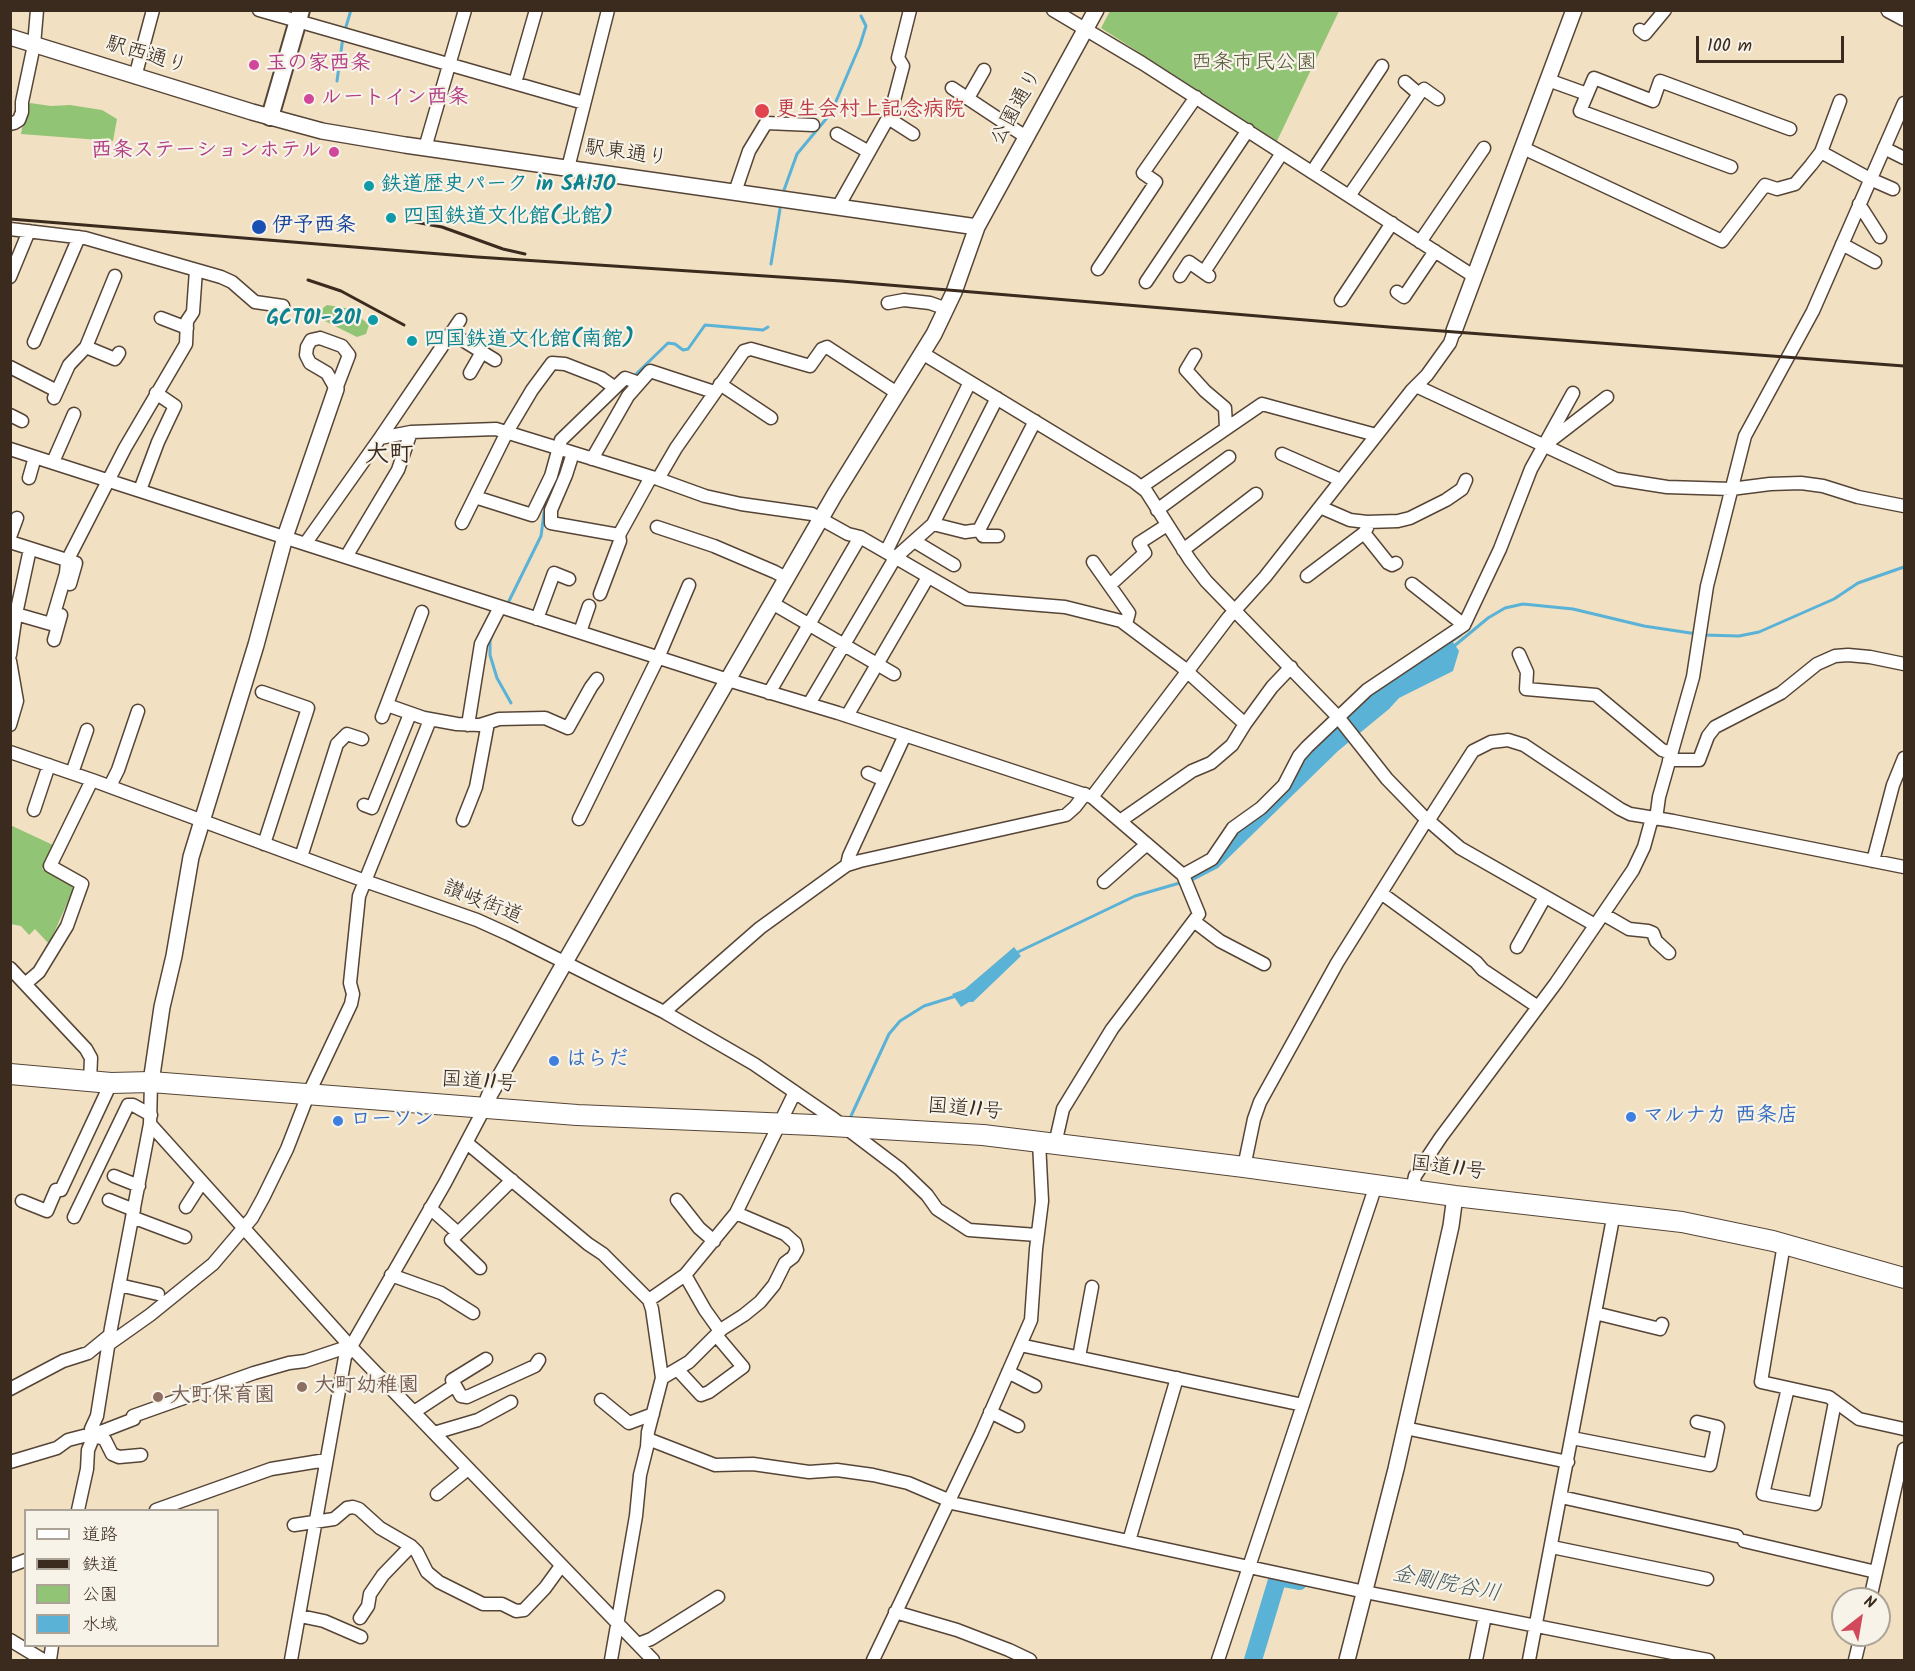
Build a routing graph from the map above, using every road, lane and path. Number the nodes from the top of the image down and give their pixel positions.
1 (37, 10) edge
2 (153, 10) edge
3 (259, 10) edge
4 (465, 10) edge
5 (536, 10) edge
6 (608, 10) edge
7 (910, 10) edge
8 (1053, 10) edge
9 (1096, 10) edge
10 (1574, 10) edge
11 (1665, 10) edge
12 (1889, 10) edge
13 (299, 16) edge
14 (1905, 18) edge
15 (1086, 28) junction
16 (1640, 30) dead end
17 (10, 38) edge
18 (34, 45) junction
19 (450, 64) junction
20 (1382, 66) dead end
21 (984, 70) dead end
22 (135, 76) junction
23 (1548, 80) junction
24 (1405, 82) dead end
25 (515, 83) junction
26 (952, 88) dead end
27 (1419, 94) junction
28 (1587, 94) junction
29 (1196, 97) junction
30 (968, 98) junction
31 (1438, 99) dead end
32 (1840, 101) dead end
33 (584, 103) junction
34 (1905, 103) edge
35 (270, 117) junction
36 (888, 118) junction
37 (10, 123) edge
38 (813, 125) dead end
39 (1791, 129) dead end
40 (1248, 130) junction
41 (837, 134) dead end
42 (913, 134) dead end
43 (1026, 137) junction
44 (425, 148) junction
45 (1484, 148) dead end
46 (1523, 148) junction
47 (1884, 148) junction
48 (869, 152) junction
49 (1821, 152) junction
50 (1282, 153) junction
51 (1905, 158) edge
52 (1731, 167) dead end
53 (568, 168) junction
54 (1312, 172) junction
55 (1870, 179) junction
56 (1893, 189) dead end
57 (735, 192) junction
58 (1349, 196) junction
59 (1859, 204) junction
60 (838, 207) junction
61 (1392, 223) junction
62 (977, 227) junction
63 (10, 229) edge
64 (29, 231) junction
65 (79, 237) junction
66 (1880, 237) dead end
67 (1420, 242) junction
68 (1842, 244) junction
69 (1435, 251) junction
70 (1875, 262) dead end
71 (1098, 269) dead end
72 (196, 270) junction
73 (115, 276) dead end
74 (1180, 276) dead end
75 (10, 277) edge
76 (1475, 277) junction
77 (1146, 282) dead end
78 (1397, 292) dead end
79 (1341, 300) dead end
80 (888, 303) dead end
81 (283, 306) dead end
82 (946, 309) junction
83 (161, 318) dead end
84 (460, 320) dead end
85 (187, 328) junction
86 (1454, 331) joint
87 (451, 333) junction
88 (34, 342) dead end
89 (86, 347) junction
90 (482, 352) junction
91 (119, 353) dead end
92 (922, 353) junction
93 (1195, 356) dead end
94 (495, 360) dead end
95 (348, 362) junction
96 (10, 367) edge
97 (327, 373) junction
98 (470, 373) dead end
99 (634, 381) junction
100 (970, 382) junction
101 (1416, 386) junction
102 (614, 387) junction
103 (717, 388) junction
104 (336, 389) junction
105 (156, 393) junction
106 (897, 393) junction
107 (1573, 393) dead end
108 (1607, 397) dead end
109 (997, 398) junction
110 (10, 414) edge
111 (74, 414) dead end
112 (771, 418) dead end
113 (22, 421) dead end
114 (1035, 421) junction
115 (1226, 428) junction
116 (411, 432) junction
117 (507, 432) junction
118 (1376, 435) junction
119 (380, 438) junction
120 (1544, 446) junction
121 (10, 449) edge
122 (564, 451) junction
123 (1282, 454) dead end
124 (35, 457) junction
125 (1229, 457) dead end
126 (592, 459) junction
127 (53, 462) junction
128 (28, 478) dead end
129 (654, 478) junction
130 (108, 480) junction
131 (1341, 480) junction
132 (1466, 480) dead end
133 (1141, 487) junction
134 (1731, 489) junction
135 (140, 490) junction
136 (1256, 494) dead end
137 (475, 497) junction
138 (1905, 506) edge
139 (1320, 507) junction
140 (1158, 510) junction
141 (17, 518) dead end
142 (821, 519) junction
143 (462, 523) dead end
144 (933, 524) junction
145 (1167, 525) junction
146 (657, 527) dead end
147 (1366, 527) junction
148 (979, 530) junction
149 (619, 535) junction
150 (998, 536) dead end
151 (10, 537) edge
152 (285, 537) junction
153 (860, 537) junction
154 (914, 541) junction
155 (10, 543) edge
156 (305, 544) junction
157 (30, 549) junction
158 (1184, 550) junction
159 (890, 555) junction
160 (346, 557) junction
161 (67, 561) junction
162 (1093, 561) dead end
163 (1396, 562) dead end
164 (954, 565) dead end
165 (1307, 576) dead end
166 (928, 577) junction
167 (786, 578) junction
168 (569, 579) dead end
169 (1412, 584) dead end
170 (689, 585) dead end
171 (1110, 585) junction
172 (600, 594) dead end
173 (772, 603) junction
174 (589, 606) dead end
175 (505, 608) junction
176 (1234, 611) junction
177 (422, 612) dead end
178 (16, 614) junction
179 (537, 619) junction
180 (1126, 624) junction
181 (809, 625) junction
182 (1464, 625) junction
183 (580, 632) junction
184 (11, 640) edge
185 (54, 640) dead end
186 (844, 645) junction
187 (1519, 654) dead end
188 (10, 655) edge
189 (658, 658) junction
190 (10, 661) edge
191 (877, 664) junction
192 (1905, 664) edge
193 (1291, 667) junction
194 (1187, 672) junction
195 (894, 674) dead end
196 (597, 680) dead end
197 (728, 680) junction
198 (262, 692) dead end
199 (770, 693) junction
200 (809, 704) junction
201 (138, 711) dead end
202 (411, 714) junction
203 (847, 716) junction
204 (1339, 718) junction
205 (430, 720) junction
206 (488, 723) junction
207 (1245, 724) junction
208 (10, 725) edge
209 (468, 725) junction
210 (87, 730) dead end
211 (905, 735) junction
212 (362, 739) dead end
213 (10, 752) edge
214 (1670, 757) junction
215 (1905, 758) edge
216 (49, 765) junction
217 (72, 772) junction
218 (868, 773) dead end
219 (93, 780) junction
220 (884, 780) junction
221 (110, 786) junction
222 (1088, 796) junction
223 (364, 805) dead end
224 (34, 810) dead end
225 (1654, 818) junction
226 (579, 819) dead end
227 (201, 820) junction
228 (463, 820) dead end
229 (1427, 820) junction
230 (1120, 821) junction
231 (264, 844) junction
232 (1148, 844) junction
233 (301, 857) junction
234 (1873, 861) junction
235 (847, 865) junction
236 (1905, 867) edge
237 (1185, 879) junction
238 (365, 881) junction
239 (1104, 882) dead end
240 (1381, 893) junction
241 (1545, 897) junction
242 (1603, 914) junction
243 (1195, 922) junction
244 (1595, 926) junction
245 (1517, 947) dead end
246 (1669, 953) dead end
247 (565, 962) junction
248 (1264, 964) dead end
249 (10, 968) edge
250 (25, 984) junction
251 (1538, 1007) junction
252 (664, 1012) junction
253 (10, 1074) edge
254 (90, 1081) junction
255 (151, 1082) junction
256 (111, 1083) junction
257 (795, 1092) junction
258 (308, 1095) junction
259 (484, 1109) junction
260 (151, 1120) junction
261 (780, 1124) junction
262 (845, 1127) junction
263 (467, 1143) junction
264 (1047, 1143) junction
265 (1244, 1167) junction
266 (114, 1176) dead end
267 (512, 1180) junction
268 (202, 1182) junction
269 (1376, 1185) junction
270 (138, 1186) junction
271 (1412, 1190) junction
272 (1455, 1196) junction
273 (109, 1200) dead end
274 (677, 1200) dead end
275 (22, 1202) dead end
276 (185, 1207) dead end
277 (430, 1209) junction
278 (736, 1213) junction
279 (1614, 1213) junction
280 (133, 1214) junction
281 (74, 1216) dead end
282 (244, 1228) junction
283 (458, 1233) junction
284 (1037, 1235) junction
285 (185, 1236) dead end
286 (714, 1241) junction
287 (1784, 1244) junction
288 (480, 1268) dead end
289 (391, 1275) junction
290 (686, 1275) junction
291 (1905, 1278) edge
292 (119, 1285) junction
293 (1092, 1287) dead end
294 (158, 1294) dead end
295 (649, 1300) junction
296 (473, 1313) dead end
297 (1595, 1313) junction
298 (1662, 1324) dead end
299 (718, 1333) junction
300 (109, 1340) junction
301 (1020, 1345) junction
302 (350, 1346) junction
303 (1079, 1358) junction
304 (486, 1359) dead end
305 (539, 1360) dead end
306 (677, 1369) junction
307 (1008, 1372) junction
308 (662, 1378) junction
309 (1177, 1378) junction
310 (455, 1385) junction
311 (1035, 1386) dead end
312 (1788, 1388) junction
313 (10, 1389) edge
314 (601, 1400) dead end
315 (511, 1402) dead end
316 (1835, 1402) junction
317 (1303, 1405) junction
318 (414, 1412) junction
319 (990, 1412) junction
320 (653, 1414) junction
321 (1697, 1422) dead end
322 (1018, 1426) dead end
323 (1405, 1428) junction
324 (1905, 1429) edge
325 (434, 1433) junction
326 (92, 1436) junction
327 (1572, 1438) junction
328 (648, 1439) junction
329 (1905, 1449) edge
330 (141, 1455) dead end
331 (326, 1460) junction
332 (10, 1462) edge
333 (1568, 1462) junction
334 (468, 1469) junction
335 (437, 1494) dead end
336 (1561, 1497) junction
337 (948, 1501) junction
338 (78, 1509) edge
339 (159, 1509) edge
340 (317, 1523) junction
341 (294, 1525) dead end
342 (1129, 1541) junction
343 (411, 1546) junction
344 (1552, 1547) junction
345 (561, 1566) junction
346 (1250, 1567) junction
347 (1876, 1572) junction
348 (1707, 1579) dead end
349 (1873, 1587) edge
350 (1365, 1592) junction
351 (716, 1603) dead end
352 (895, 1612) junction
353 (300, 1616) junction
354 (1485, 1617) junction
355 (360, 1618) dead end
356 (618, 1623) junction
357 (1537, 1626) junction
358 (361, 1637) dead end
359 (10, 1640) edge
360 (640, 1647) junction
361 (43, 1660) edge
362 (291, 1660) edge
363 (611, 1660) edge
364 (653, 1660) edge
365 (873, 1660) edge
366 (1030, 1660) edge
367 (1218, 1660) edge
368 (1347, 1660) edge
369 (1476, 1660) edge
370 (1529, 1660) edge
371 (1708, 1660) edge

1 - 18 street
2 - 22 street
3 - 13 street
4 - 19 street
5 - 25 street
6 - 33 street
7 - 36 street
8 - 15 street
9 - 15 street, 公園通り
10 - 23 street
11 - 16 street
12 - 14 street
13 - 19 street
13 - 35 main road
15 - 29 street
15 - 43 street, 公園通り
17 - 18 street, 駅西通り
18 - 22 street, 駅西通り
18 - 37 street
19 - 25 street
19 - 44 street
20 - 54 street
21 - 30 street
22 - 35 street, 駅西通り
23 - 28 street
23 - 46 street
24 - 27 street
25 - 33 street
26 - 30 street
27 - 31 street
27 - 58 street
28 - 39 street
28 - 52 street
29 - 40 street
29 - 71 street
30 - 43 street
32 - 49 street
33 - 53 street
34 - 47 street
35 - 44 street, 駅東通り
36 - 42 street
36 - 48 street
38 - 57 street
40 - 50 street
40 - 77 street
41 - 48 street
43 - 62 street, 公園通り
44 - 53 street, 駅東通り
45 - 67 street
46 - 49 street
46 - 76 street
47 - 51 street
47 - 55 street
48 - 60 street
49 - 55 street
50 - 54 street
50 - 74 street
53 - 57 street, 駅東通り
54 - 58 street
55 - 56 street
55 - 59 street
57 - 60 street, 駅東通り
58 - 61 street
59 - 66 street
59 - 68 street
60 - 62 street, 駅東通り
61 - 67 street
61 - 79 street
62 - 82 street, 公園通り
63 - 64 street
64 - 65 street
64 - 75 street
65 - 72 street
65 - 88 street
67 - 69 street
68 - 70 street
68 - 134 street
69 - 76 street
69 - 78 street
72 - 81 street
72 - 85 street
73 - 89 street
76 - 86 street
80 - 82 street
82 - 92 street, 公園通り
83 - 85 street
84 - 87 street
85 - 105 street
86 - 101 street
87 - 90 street
87 - 119 street
89 - 91 street
89 - 96 street
90 - 94 street
90 - 98 street
92 - 100 street
92 - 106 street, 公園通り
93 - 115 street
95 - 97 street
95 - 97 street
95 - 104 street
97 - 104 street
99 - 102 street
99 - 103 street
99 - 126 street
100 - 109 street
100 - 159 street
101 - 118 street
101 - 120 street
102 - 117 street
102 - 122 street
103 - 106 street
103 - 112 street
103 - 129 street
104 - 152 street
105 - 130 street
105 - 135 street
106 - 142 street, 公園通り
107 - 120 street
108 - 120 street
109 - 114 street
109 - 144 street
110 - 113 street
111 - 127 street
114 - 133 street
114 - 148 street
115 - 118 street
115 - 133 street
116 - 117 street
116 - 119 street
116 - 160 street
117 - 122 street
117 - 137 street
118 - 131 street
119 - 156 street
120 - 134 street
120 - 182 street
121 - 124 street
122 - 126 street
122 - 137 street
122 - 149 street
123 - 131 street
124 - 127 street
124 - 128 street
125 - 140 street
126 - 129 street
127 - 130 street
129 - 142 street
129 - 149 street
130 - 135 street
130 - 161 street
131 - 139 street
132 - 147 street
133 - 140 street
134 - 138 street
134 - 214 street
135 - 152 street
136 - 158 street
137 - 143 street
139 - 147 street
139 - 176 street
140 - 145 street
141 - 151 street
142 - 153 street
142 - 167 street, 公園通り
144 - 148 street
144 - 154 street
145 - 158 street
145 - 171 street
146 - 167 street
147 - 163 street
147 - 165 street
148 - 150 street
149 - 172 street
152 - 156 street
152 - 227 street
153 - 159 street
153 - 181 street
154 - 159 street
154 - 164 street
155 - 157 street
156 - 160 street
157 - 161 street
157 - 178 street
158 - 176 street
159 - 166 street
159 - 186 street
160 - 175 street
161 - 178 street
161 - 185 street
162 - 171 street
166 - 180 street
166 - 191 street
167 - 173 street, 公園通り
168 - 179 street
169 - 182 street
170 - 189 street
171 - 180 street
173 - 181 street
173 - 197 street, 公園通り
174 - 183 street
175 - 179 street
175 - 209 street
176 - 193 street
176 - 194 street
177 - 202 street
178 - 184 street
179 - 183 street
180 - 194 street
181 - 186 street
181 - 199 street
182 - 204 street
183 - 189 street
184 - 188 street
186 - 191 street
186 - 200 street
187 - 214 street
189 - 197 street
189 - 226 street
190 - 208 street
191 - 195 street
191 - 203 street
192 - 214 street
193 - 204 street
193 - 207 street
194 - 207 street
194 - 222 street
196 - 206 street
197 - 199 street
197 - 247 street, 公園通り
198 - 231 street
199 - 200 street
200 - 203 street
201 - 221 street
202 - 205 street
202 - 223 street
203 - 211 street
204 - 229 street
204 - 237 street
205 - 209 street
205 - 238 street
206 - 209 street
206 - 228 street
207 - 230 street
210 - 217 street
211 - 220 street
211 - 222 street
212 - 233 street
213 - 216 street, 讃岐街道
214 - 225 street
215 - 234 street
216 - 217 street, 讃岐街道
216 - 224 street
217 - 219 street, 讃岐街道
218 - 220 street
219 - 221 street, 讃岐街道
219 - 250 street
220 - 235 street
221 - 227 street, 讃岐街道
222 - 230 street
222 - 235 street
225 - 229 street
225 - 234 street
225 - 242 street
227 - 231 street, 讃岐街道
227 - 255 street
229 - 240 street
229 - 241 street
230 - 232 street
231 - 233 street, 讃岐街道
232 - 237 street
232 - 239 street
233 - 238 street, 讃岐街道
234 - 236 street
235 - 252 street
237 - 243 street
238 - 247 street, 讃岐街道
238 - 258 street
240 - 251 street
240 - 265 street
241 - 244 street
241 - 245 street
242 - 244 street
242 - 246 street
243 - 248 street
243 - 264 street
244 - 251 street
247 - 252 street, 讃岐街道
247 - 259 street, 公園通り
249 - 250 street
250 - 254 street
251 - 271 street
252 - 257 street, 讃岐街道
253 - 254 highway, 国道11号
254 - 256 highway, 国道11号
255 - 256 highway, 国道11号
255 - 258 highway, 国道11号
255 - 260 street
256 - 275 street
257 - 261 street
257 - 262 street, 讃岐街道
258 - 259 highway, 国道11号
258 - 282 street
259 - 261 highway, 国道11号
259 - 263 street
260 - 268 street
260 - 270 street
260 - 281 street
261 - 262 highway, 国道11号
261 - 278 street
262 - 264 highway, 国道11号
262 - 284 street, 讃岐街道
263 - 267 street
263 - 277 street
264 - 265 highway, 国道11号
264 - 284 street
265 - 269 highway, 国道11号
266 - 270 street
267 - 283 street
267 - 295 street
268 - 276 street
268 - 282 street
269 - 271 highway, 国道11号
269 - 317 street
270 - 280 street
271 - 272 highway, 国道11号
272 - 279 highway, 国道11号
272 - 323 street
273 - 280 street
274 - 286 street
277 - 283 street
277 - 289 street
278 - 286 street
278 - 299 street
279 - 287 highway, 国道11号
279 - 297 street
280 - 285 street
280 - 292 street
282 - 300 street
282 - 302 street
283 - 288 street
284 - 301 street
286 - 290 street
287 - 291 highway, 国道11号
287 - 312 street
289 - 296 street
289 - 302 street
290 - 295 street
290 - 299 street
292 - 294 street
292 - 300 street
293 - 303 street
295 - 308 street
297 - 298 street
297 - 327 street
299 - 306 street
299 - 306 street
300 - 313 street
300 - 326 street
301 - 303 street
301 - 307 street
302 - 318 street
302 - 326 street
302 - 331 street
303 - 309 street
304 - 310 street
305 - 310 street
306 - 308 street
307 - 311 street
307 - 319 street
308 - 320 street
309 - 317 street
309 - 342 street
310 - 318 street
312 - 316 street
312 - 316 street
314 - 320 street
315 - 325 street
316 - 324 street
317 - 346 street
318 - 325 street
319 - 322 street
319 - 337 street
320 - 328 street
321 - 327 street
323 - 333 street
323 - 350 street
325 - 334 street
326 - 330 street
326 - 332 street
326 - 338 street
327 - 333 street
328 - 337 street
328 - 356 street
329 - 347 street
331 - 339 street
331 - 340 street
333 - 336 street
334 - 335 street
334 - 345 street
336 - 344 street
336 - 347 street
337 - 342 street
337 - 352 street
340 - 341 street
340 - 343 street
340 - 353 street
342 - 346 street
343 - 345 street
343 - 355 street
344 - 348 street
344 - 357 street
345 - 356 street
346 - 350 street
346 - 367 street
347 - 349 street
350 - 354 street
350 - 368 street
351 - 360 street
352 - 365 street
352 - 366 street
353 - 358 street
353 - 362 street
354 - 357 street
354 - 369 street
356 - 360 street
356 - 363 street
357 - 370 street
357 - 371 street
359 - 361 street
360 - 364 street

